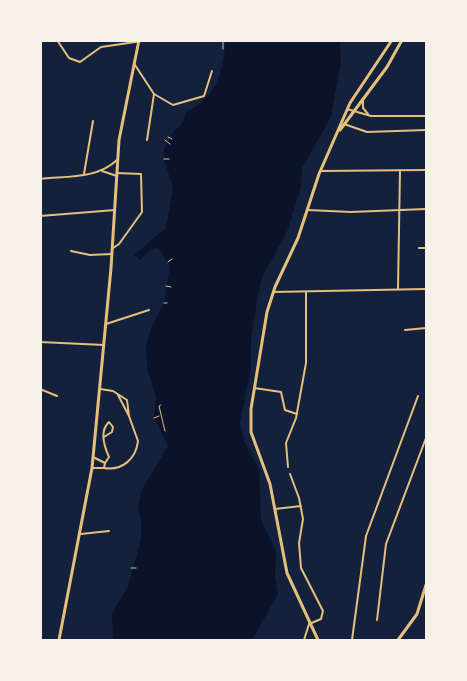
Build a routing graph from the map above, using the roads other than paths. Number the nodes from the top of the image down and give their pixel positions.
1 (57, 40) edge
2 (149, 40) edge
3 (392, 40) edge
4 (402, 40) edge
5 (139, 42) edge
6 (135, 65) junction
7 (212, 71) dead end
8 (154, 94) junction
9 (364, 98) junction
10 (347, 109) junction
11 (354, 112) junction
12 (371, 116) junction
13 (426, 116) edge
14 (93, 121) dead end
15 (341, 123) junction
16 (345, 125) junction
17 (339, 130) junction
18 (426, 130) edge
19 (147, 140) dead end
20 (118, 160) junction
21 (400, 170) junction
22 (426, 170) edge
23 (102, 171) junction
24 (320, 171) junction
25 (117, 174) junction
26 (84, 175) junction
27 (40, 179) edge
28 (400, 209) junction
29 (426, 209) edge
30 (116, 210) junction
31 (308, 210) junction
32 (40, 216) edge
33 (113, 248) junction
34 (419, 248) dead end
35 (426, 248) edge
36 (71, 251) dead end
37 (112, 254) junction
38 (398, 289) junction
39 (426, 289) edge
40 (273, 292) junction
41 (306, 292) junction
42 (149, 310) dead end
43 (106, 324) junction
44 (426, 328) edge
45 (405, 330) dead end
46 (40, 342) edge
47 (104, 345) junction
48 (254, 388) junction
49 (40, 389) edge
50 (100, 389) junction
51 (118, 395) junction
52 (57, 396) dead end
53 (418, 396) dead end
54 (297, 414) junction
55 (129, 416) junction
56 (104, 437) dead end
57 (426, 438) edge
58 (93, 458) junction
59 (105, 463) junction
60 (288, 467) dead end
61 (92, 468) junction
62 (104, 468) junction
63 (290, 474) dead end
64 (301, 506) junction
65 (275, 509) junction
66 (109, 531) dead end
67 (81, 534) junction
68 (426, 585) edge
69 (377, 620) dead end
70 (309, 624) junction
71 (59, 640) edge
72 (304, 640) edge
73 (318, 640) edge
74 (352, 640) edge
75 (398, 640) edge

1 - 5 street
2 - 5 street
3 - 10 main road
4 - 9 main road
5 - 6 main road
6 - 8 street
6 - 20 main road
7 - 8 street
8 - 19 street
9 - 11 main road
9 - 12 street
10 - 11 street
10 - 15 main road
11 - 12 street
11 - 16 main road
12 - 13 street
14 - 26 street
15 - 16 street
15 - 17 main road
16 - 17 main road
16 - 18 street
17 - 24 main road
20 - 23 street
20 - 25 main road
21 - 22 street
21 - 24 street
21 - 28 street
23 - 25 street
23 - 26 street
24 - 31 main road
25 - 30 main road
25 - 33 street
26 - 27 street
28 - 29 street
28 - 31 street
28 - 38 street
30 - 32 street
30 - 33 main road
31 - 40 main road
33 - 37 main road
34 - 35 street
36 - 37 street
37 - 43 main road
38 - 39 street
38 - 41 street
40 - 41 street
40 - 48 main road
41 - 54 street
42 - 43 street
43 - 47 main road
44 - 45 street
46 - 47 street
47 - 50 main road
48 - 54 street
48 - 65 main road
49 - 52 street
50 - 51 street
50 - 58 main road
51 - 55 street
51 - 55 street
53 - 74 street
54 - 60 street
55 - 62 street
56 - 59 street
57 - 69 street
58 - 59 street
58 - 61 main road
59 - 62 street
61 - 62 street
61 - 67 main road
63 - 64 street
64 - 65 street
64 - 70 street
65 - 70 main road
66 - 67 street
67 - 71 main road
68 - 75 main road
70 - 72 street
70 - 73 main road

